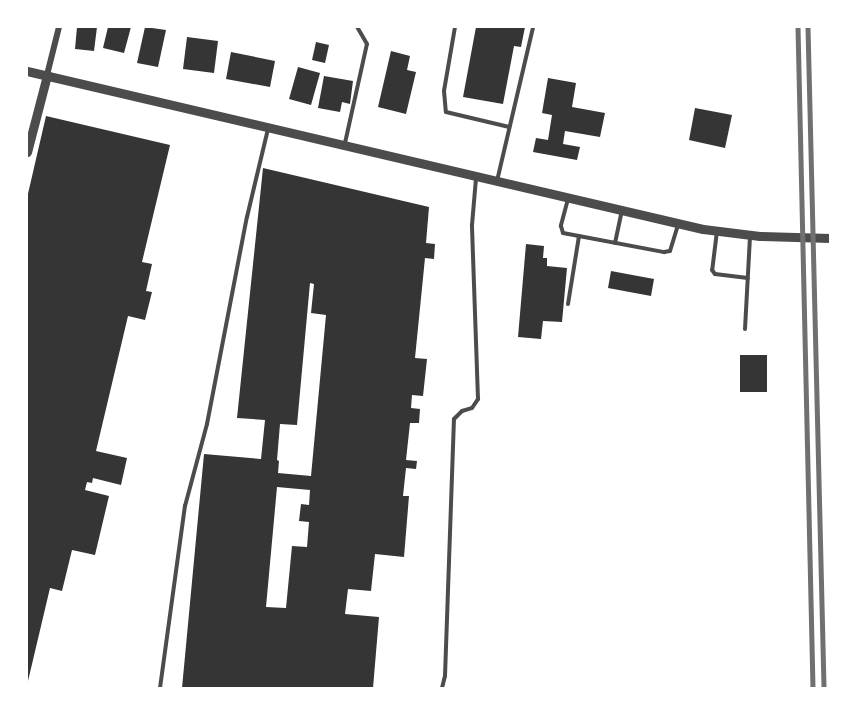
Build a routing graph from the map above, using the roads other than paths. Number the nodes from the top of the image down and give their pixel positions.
1 (59, 27) edge
2 (357, 27) edge
3 (455, 27) edge
4 (533, 27) edge
5 (27, 71) edge
6 (47, 75) junction
7 (509, 127) junction
8 (268, 129) junction
9 (344, 147) junction
10 (27, 152) edge
11 (476, 177) junction
12 (496, 182) junction
13 (568, 198) junction
14 (622, 210) junction
15 (678, 223) junction
16 (717, 231) junction
17 (750, 235) junction
18 (579, 236) junction
19 (830, 238) edge
20 (615, 243) junction
21 (748, 278) junction
22 (568, 304) dead end
23 (745, 329) dead end
24 (445, 676) junction
25 (160, 688) edge
26 (442, 688) edge
27 (447, 688) edge

1 - 6 street
2 - 9 lane
3 - 7 lane
4 - 7 lane
5 - 6 street
6 - 8 street
6 - 10 street
7 - 12 lane
8 - 9 street
8 - 25 lane
9 - 11 street
11 - 12 street
11 - 24 lane
12 - 13 street
13 - 14 street
13 - 18 lane
14 - 15 street
14 - 20 lane
15 - 16 street
15 - 20 lane
16 - 17 street
16 - 21 lane
17 - 19 street
17 - 21 lane
18 - 20 lane
18 - 22 lane
21 - 23 lane
24 - 26 lane
24 - 27 lane

